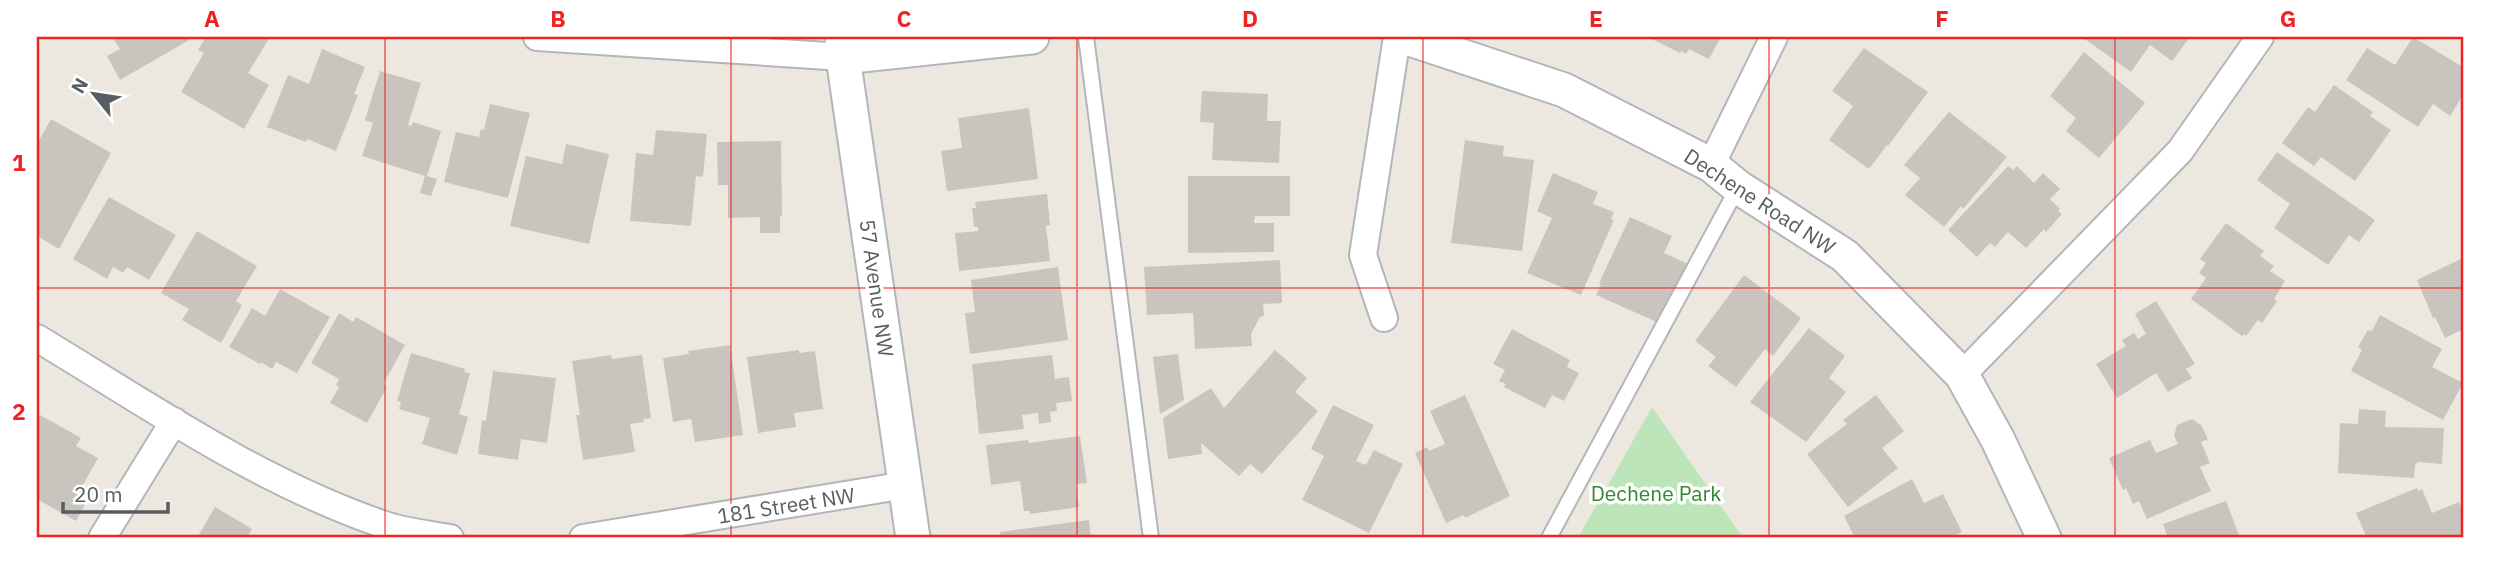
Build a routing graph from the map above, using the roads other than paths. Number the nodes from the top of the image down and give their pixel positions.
1 (537, 37) edge
2 (1032, 37) edge
3 (1086, 37) edge
4 (1397, 37) edge
5 (1404, 37) edge
6 (1774, 37) edge
7 (2260, 37) edge
8 (842, 47) edge
9 (1711, 165) junction
10 (1738, 187) junction
11 (1384, 318) dead end
12 (37, 338) edge
13 (1962, 375) junction
14 (174, 421) junction
15 (906, 485) junction
16 (102, 538) edge
17 (450, 538) edge
18 (583, 538) edge
19 (912, 538) edge
20 (1151, 538) edge
21 (1549, 538) edge
22 (2044, 538) edge

1 - 8 street
2 - 8 street
3 - 20 lane
4 - 11 street
5 - 9 street, Dechene Road NW
6 - 9 street
7 - 13 street
8 - 15 street, 57 Avenue NW
9 - 10 street, Dechene Road NW
10 - 13 street, Dechene Road NW
10 - 21 lane
12 - 14 street
13 - 22 street, Dechene Road NW
14 - 16 street
14 - 17 street
15 - 18 street, 181 Street NW
15 - 19 street, 57 Avenue NW

